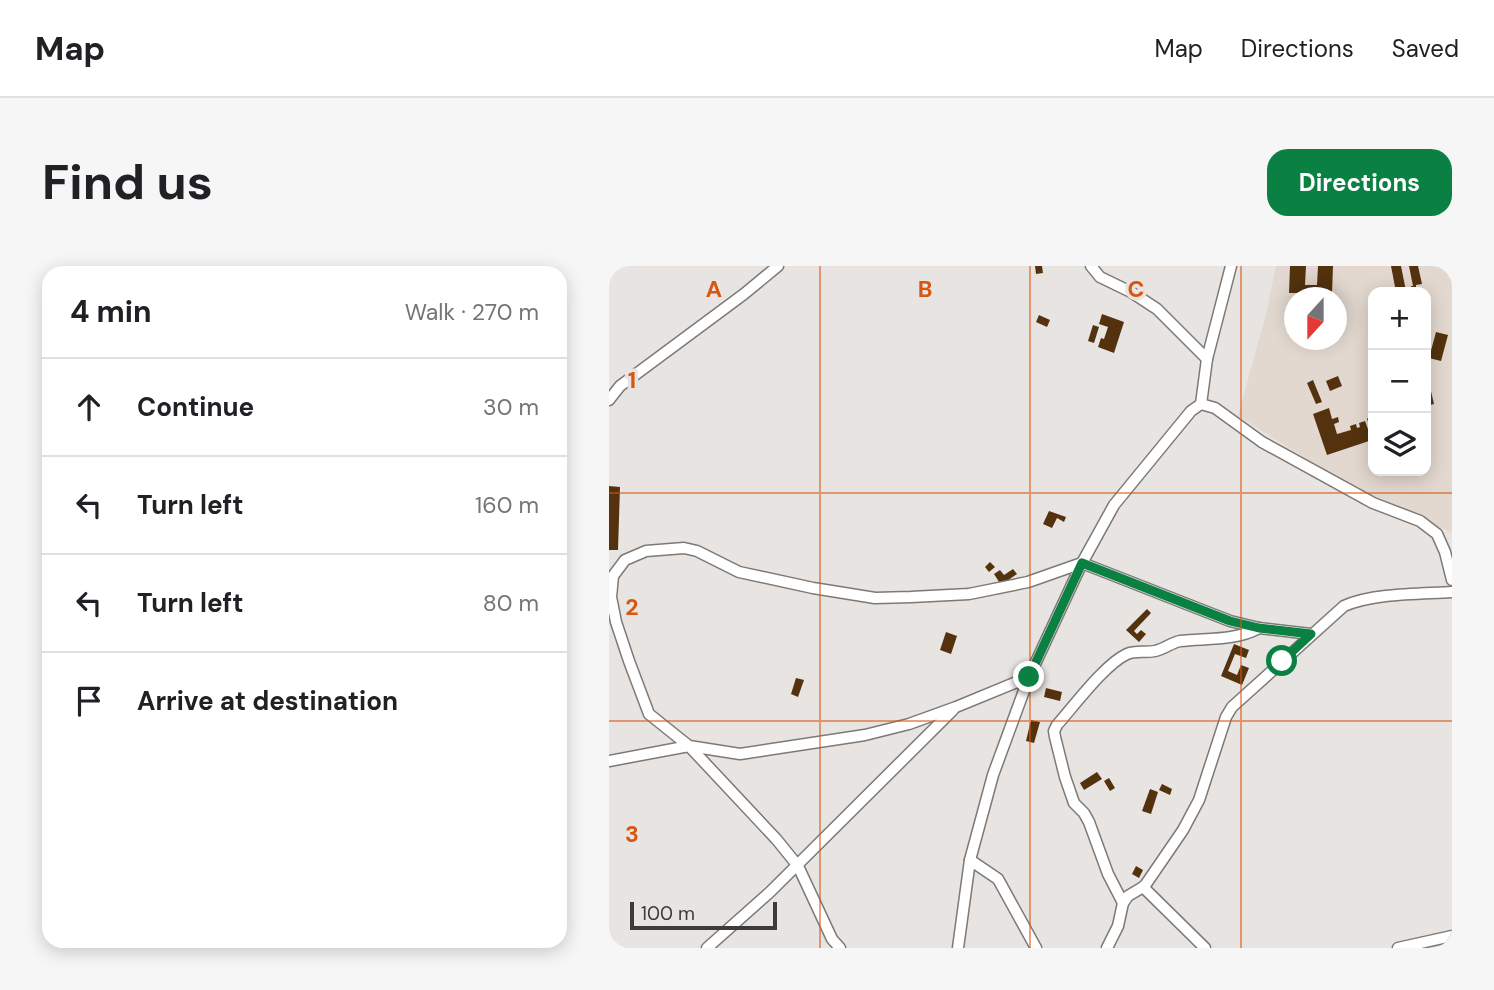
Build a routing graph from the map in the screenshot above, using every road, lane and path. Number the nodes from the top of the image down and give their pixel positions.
1 (778, 266) edge
2 (1091, 266) edge
3 (1231, 266) edge
4 (1207, 359) junction
5 (609, 400) edge
6 (1201, 404) junction
7 (1082, 563) junction
8 (611, 576) edge
9 (1452, 580) edge
10 (1452, 592) edge
11 (1259, 628) junction
12 (1311, 634) junction
13 (1029, 677) junction
14 (956, 707) junction
15 (689, 746) junction
16 (609, 761) edge
17 (970, 860) junction
18 (797, 866) junction
19 (1143, 887) junction
20 (1123, 903) junction
21 (1452, 936) edge
22 (707, 948) edge
23 (840, 948) edge
24 (958, 948) edge
25 (1036, 948) edge
26 (1107, 948) edge
27 (1205, 948) edge
28 (1398, 948) edge

1 - 5 street
2 - 4 street
3 - 4 street
4 - 6 street
6 - 7 street
6 - 9 street
7 - 8 street
7 - 11 street
7 - 13 street
8 - 15 street
10 - 12 street
11 - 12 street
11 - 20 street
12 - 19 street
13 - 14 street
13 - 17 street
14 - 15 street
14 - 18 street
15 - 16 street
15 - 18 street
17 - 24 street
17 - 25 street
18 - 22 street
18 - 23 street
19 - 20 street
19 - 27 street
20 - 26 street
21 - 28 street

